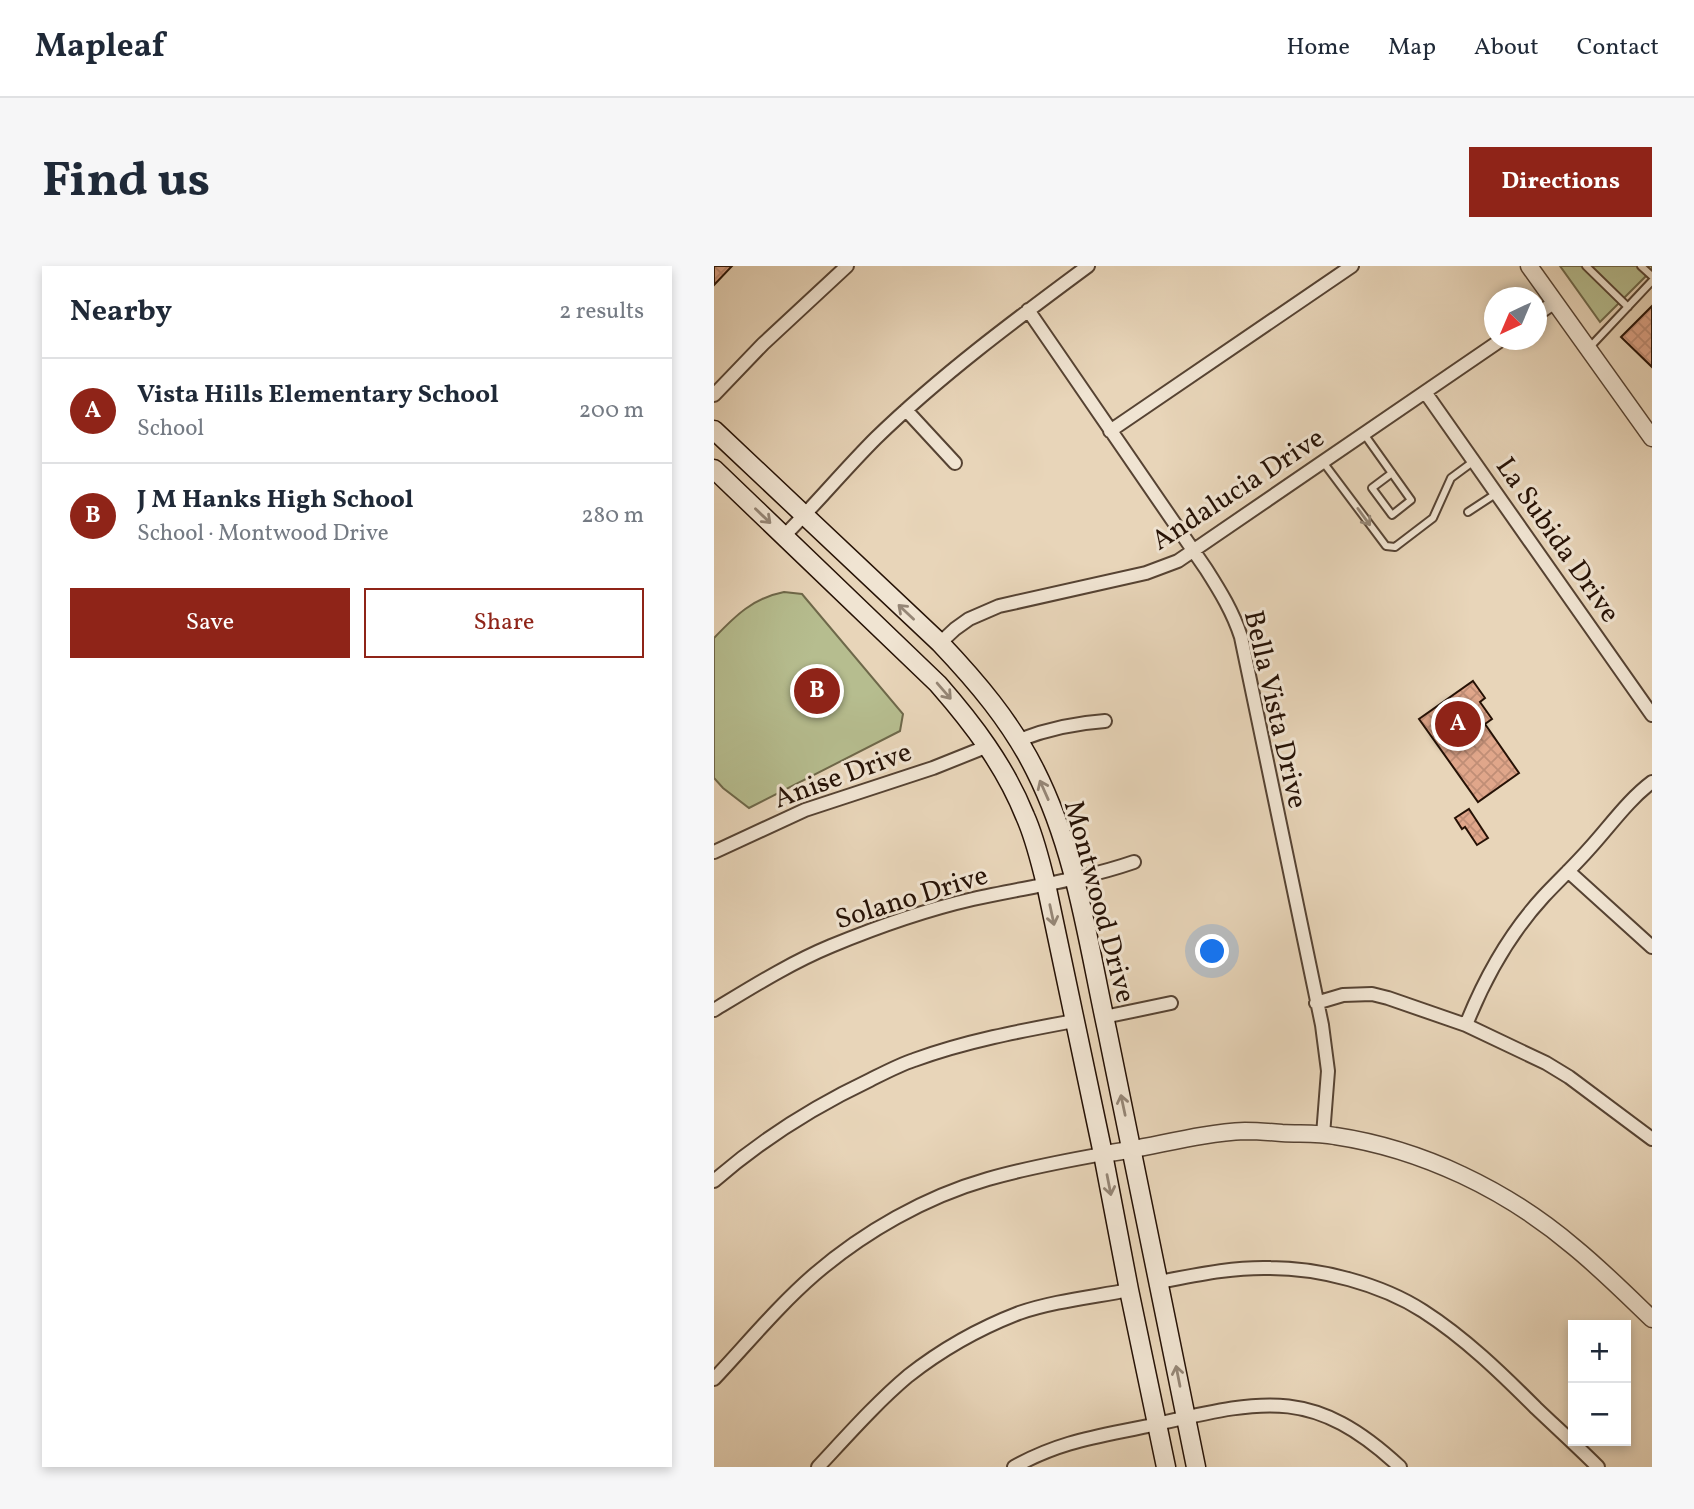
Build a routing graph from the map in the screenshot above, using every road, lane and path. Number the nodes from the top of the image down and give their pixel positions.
1 (847, 266) edge
2 (1088, 266) edge
3 (1352, 266) edge
4 (1529, 266) edge
5 (1586, 266) edge
6 (1641, 266) edge
7 (1652, 279) edge
8 (1555, 302) junction
9 (1547, 307) edge
10 (1628, 307) junction
11 (1028, 310) junction
12 (1588, 349) junction
13 (1486, 350) edge
14 (1425, 392) junction
15 (714, 395) edge
16 (906, 410) junction
17 (714, 429) edge
18 (1110, 431) junction
19 (1364, 434) junction
20 (1652, 438) edge
21 (1474, 461) junction
22 (1323, 462) junction
23 (955, 463) dead end
24 (714, 469) edge
25 (1392, 473) junction
26 (1497, 493) junction
27 (1468, 513) dead end
28 (804, 516) junction
29 (784, 536) junction
30 (1193, 551) junction
31 (940, 643) junction
32 (1652, 715) edge
33 (1105, 721) dead end
34 (1020, 740) junction
35 (988, 746) junction
36 (1652, 782) edge
37 (714, 852) edge
38 (1135, 862) dead end
39 (1568, 871) junction
40 (1074, 879) junction
41 (1046, 884) junction
42 (1652, 947) edge
43 (1171, 1003) dead end
44 (1316, 1003) junction
45 (714, 1010) edge
46 (1104, 1017) junction
47 (1074, 1021) junction
48 (1466, 1025) junction
49 (1323, 1135) junction
50 (1652, 1139) edge
51 (1132, 1150) junction
52 (1103, 1154) junction
53 (714, 1181) edge
54 (1159, 1282) junction
55 (1129, 1290) junction
56 (1652, 1320) edge
57 (714, 1379) edge
58 (1186, 1417) junction
59 (1157, 1424) junction
60 (818, 1467) edge
61 (1014, 1467) edge
62 (1166, 1467) edge
63 (1196, 1467) edge
64 (1400, 1467) edge
65 (1598, 1467) edge

1 - 15 street
2 - 11 street
3 - 18 street
4 - 8 street
5 - 10 lane
6 - 7 lane
7 - 10 lane
8 - 9 street
8 - 12 street
10 - 12 lane
11 - 16 street
11 - 18 street, Bella Vista Drive
12 - 20 street
13 - 14 street, Andalucia Drive
14 - 19 street, Andalucia Drive
14 - 21 street, La Subida Drive
16 - 23 street
16 - 28 street
17 - 28 main road, Montwood Drive
18 - 30 street, Bella Vista Drive
19 - 22 street, Andalucia Drive
19 - 25 lane
22 -> 21 lane
21 - 26 street, La Subida Drive
22 - 30 street, Andalucia Drive
24 -> 29 main road, Montwood Drive
25 - 25 lane
26 - 27 lane
26 - 32 street, La Subida Drive
28 - 29 street
31 -> 28 main road, Montwood Drive
29 -> 35 main road, Montwood Drive
30 - 31 street, Andalucia Drive
30 - 44 street, Bella Vista Drive
31 - 34 main road, Montwood Drive
33 - 34 street
40 -> 34 main road, Montwood Drive
35 - 37 street, Anise Drive
35 - 41 main road, Montwood Drive
36 - 39 street
38 - 40 street, Solano Drive
39 - 42 street
39 - 48 street
40 - 41 street, Solano Drive
40 - 46 main road, Montwood Drive
41 - 45 street, Solano Drive
41 -> 47 main road, Montwood Drive
43 - 46 street
44 - 48 street
44 - 49 street, Bella Vista Drive
51 -> 46 main road, Montwood Drive
47 - 52 main road, Montwood Drive
47 - 53 street
48 - 50 street
49 - 51 street
49 - 56 street
51 - 52 street
51 - 54 main road, Montwood Drive
52 -> 55 main road, Montwood Drive
52 - 57 street
58 -> 54 main road, Montwood Drive
54 - 65 street
55 - 59 main road, Montwood Drive
55 - 60 street
58 - 59 street
58 - 63 main road, Montwood Drive
58 - 64 street
59 - 61 street
59 - 62 main road, Montwood Drive

